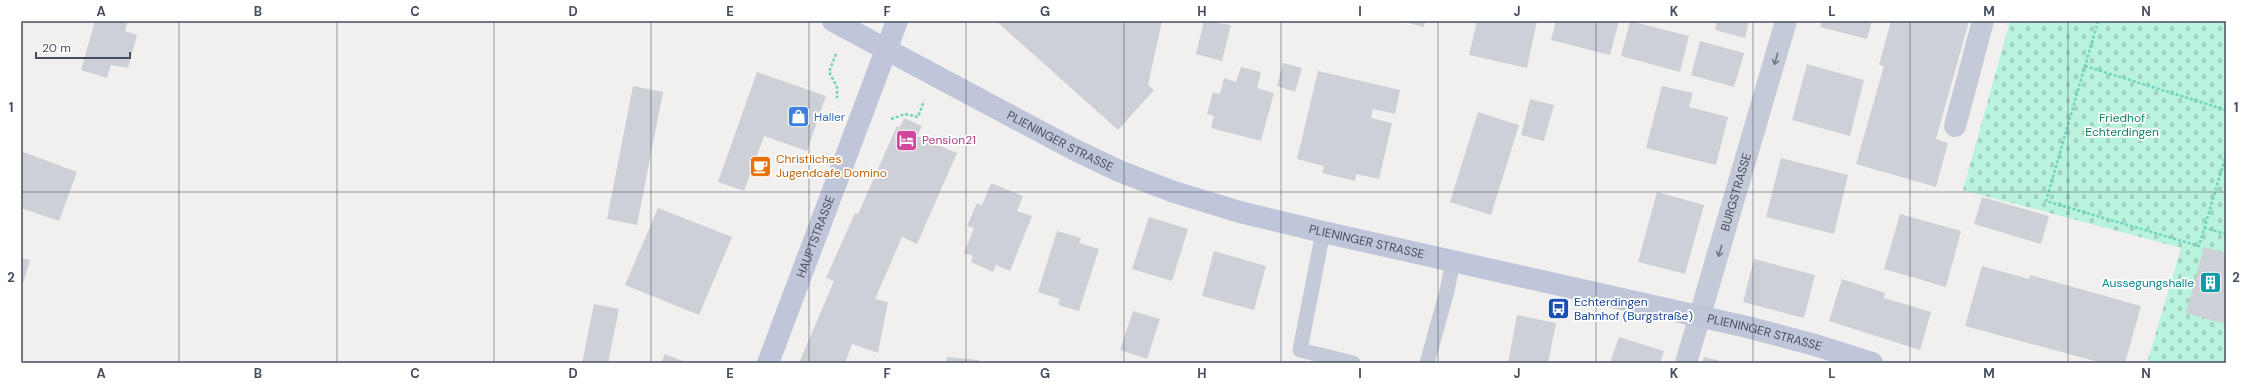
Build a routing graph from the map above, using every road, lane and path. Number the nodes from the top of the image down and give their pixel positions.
1 (833, 21) edge
2 (897, 21) edge
3 (1786, 21) edge
4 (1984, 21) edge
5 (2098, 21) edge
6 (887, 51) junction
7 (2085, 66) junction
8 (2226, 110) edge
9 (1955, 126) dead end
10 (2226, 155) edge
11 (2204, 228) junction
12 (1323, 232) junction
13 (2226, 234) edge
14 (1453, 261) junction
15 (1701, 316) junction
16 (768, 363) edge
17 (1353, 363) edge
18 (1427, 363) edge
19 (1686, 363) edge
20 (1872, 363) edge

1 - 6 main road, PLIENINGER STRASSE
2 - 6 main road, HAUPTSTRASSE
3 -> 15 street, BURGSTRASSE
4 - 9 street
5 - 7 path
6 - 12 main road, PLIENINGER STRASSE
6 - 16 main road, HAUPTSTRASSE
7 - 8 path
7 - 11 path
10 - 11 path
11 - 13 path
12 - 14 main road, PLIENINGER STRASSE
12 - 17 lane
14 - 15 main road, PLIENINGER STRASSE
14 - 18 lane
15 - 19 street, BURGSTRASSE
15 - 20 main road, PLIENINGER STRASSE

